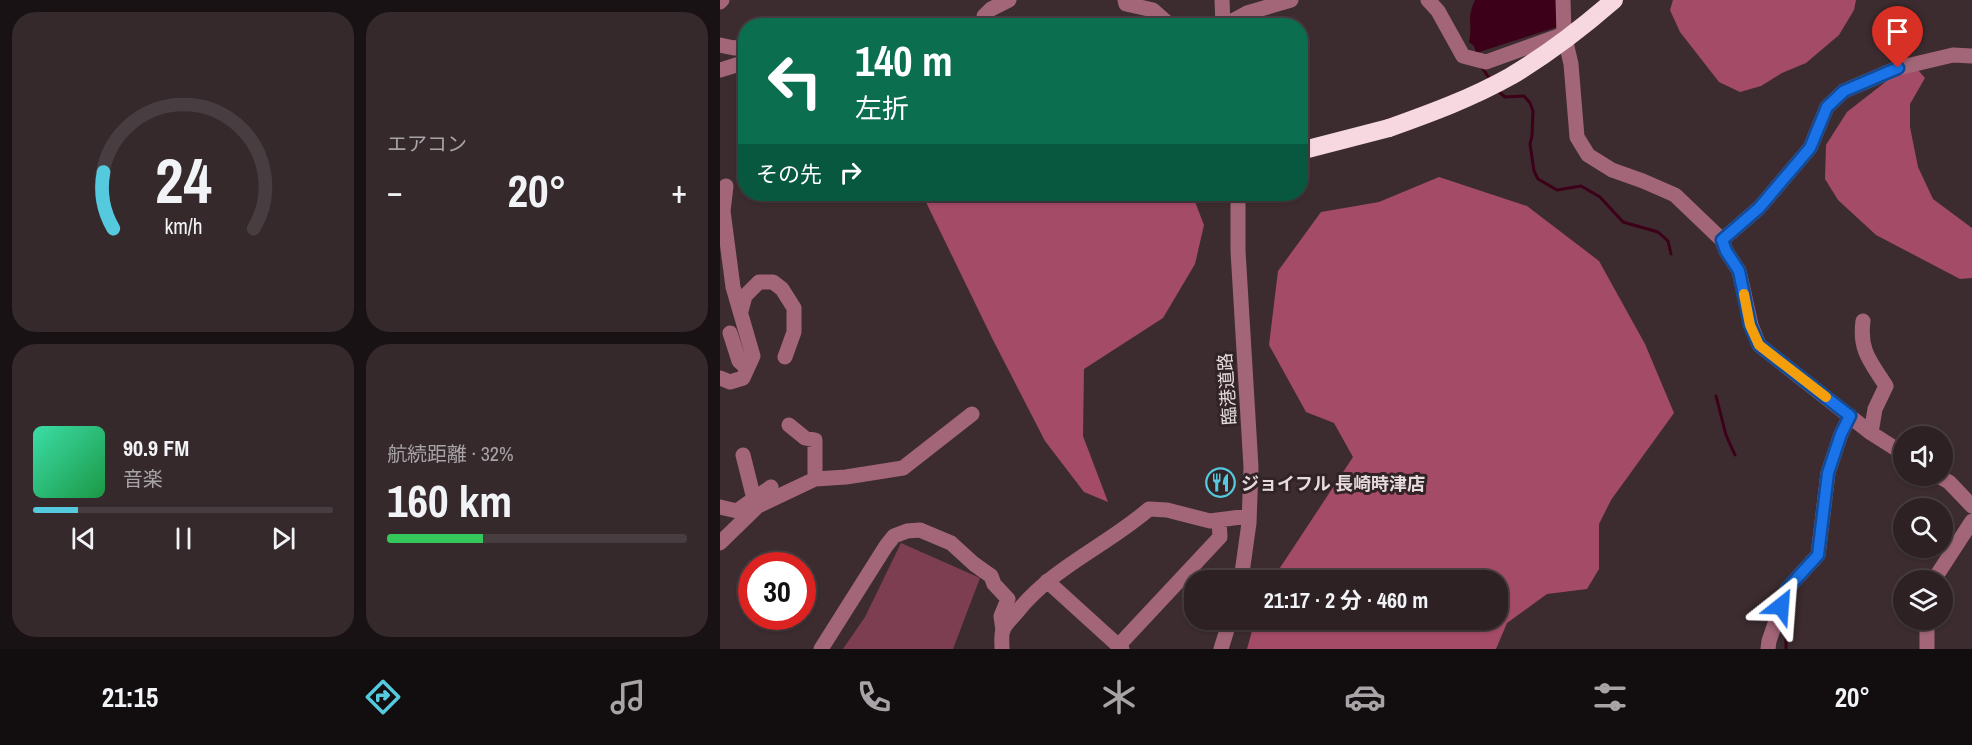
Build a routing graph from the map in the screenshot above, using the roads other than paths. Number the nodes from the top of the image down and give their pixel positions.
1 (1010, 0) edge
2 (1125, 0) edge
3 (1222, 0) edge
4 (1291, 0) edge
5 (1428, 0) edge
6 (1563, 0) edge
7 (1614, 0) edge
8 (984, 16) dead end
9 (1162, 18) edge
10 (1223, 18) edge
11 (1238, 18) edge
12 (1564, 34) junction
13 (720, 45) edge
14 (738, 47) edge
15 (1972, 56) edge
16 (738, 64) edge
17 (720, 70) edge
18 (1308, 150) edge
19 (726, 186) dead end
20 (1238, 201) edge
21 (1722, 240) junction
22 (741, 311) junction
23 (1863, 321) dead end
24 (730, 333) dead end
25 (784, 357) dead end
26 (747, 368) junction
27 (720, 378) edge
28 (972, 414) dead end
29 (1850, 416) junction
30 (789, 425) dead end
31 (1871, 433) junction
32 (1893, 447) edge
33 (744, 455) dead end
34 (815, 479) junction
35 (1953, 486) edge
36 (771, 487) dead end
37 (754, 499) junction
38 (1972, 506) edge
39 (720, 507) edge
40 (1249, 516) junction
41 (1219, 520) junction
42 (1972, 521) edge
43 (720, 543) edge
44 (1242, 570) edge
45 (1940, 570) edge
46 (1047, 581) junction
47 (1227, 630) edge
48 (1927, 630) edge
49 (1003, 631) junction
50 (1120, 648) edge
51 (821, 649) edge
52 (1002, 649) edge
53 (1221, 649) edge
54 (1768, 649) edge
55 (1927, 649) edge

1 - 8 street
2 - 9 street
3 - 10 street
4 - 11 street
5 - 12 street
6 - 12 street
7 - 18 highway, bridge
12 - 21 street
13 - 14 street
15 - 21 street
16 - 17 street
19 - 22 street
20 - 40 street, 臨港道路
21 - 29 street
22 - 25 street
22 - 26 street
23 - 31 street
24 - 26 street
26 - 27 street
28 - 34 street
29 - 31 street
29 - 54 street
30 - 34 street
31 - 32 street
33 - 37 street
34 - 43 street
35 - 38 street
36 - 37 street
37 - 39 street
40 - 41 street
40 - 44 street, 臨港道路
41 - 46 street
41 - 50 street
42 - 45 street
46 - 49 street
46 - 50 street
47 - 53 street
48 - 55 street
49 - 51 street
49 - 52 street

